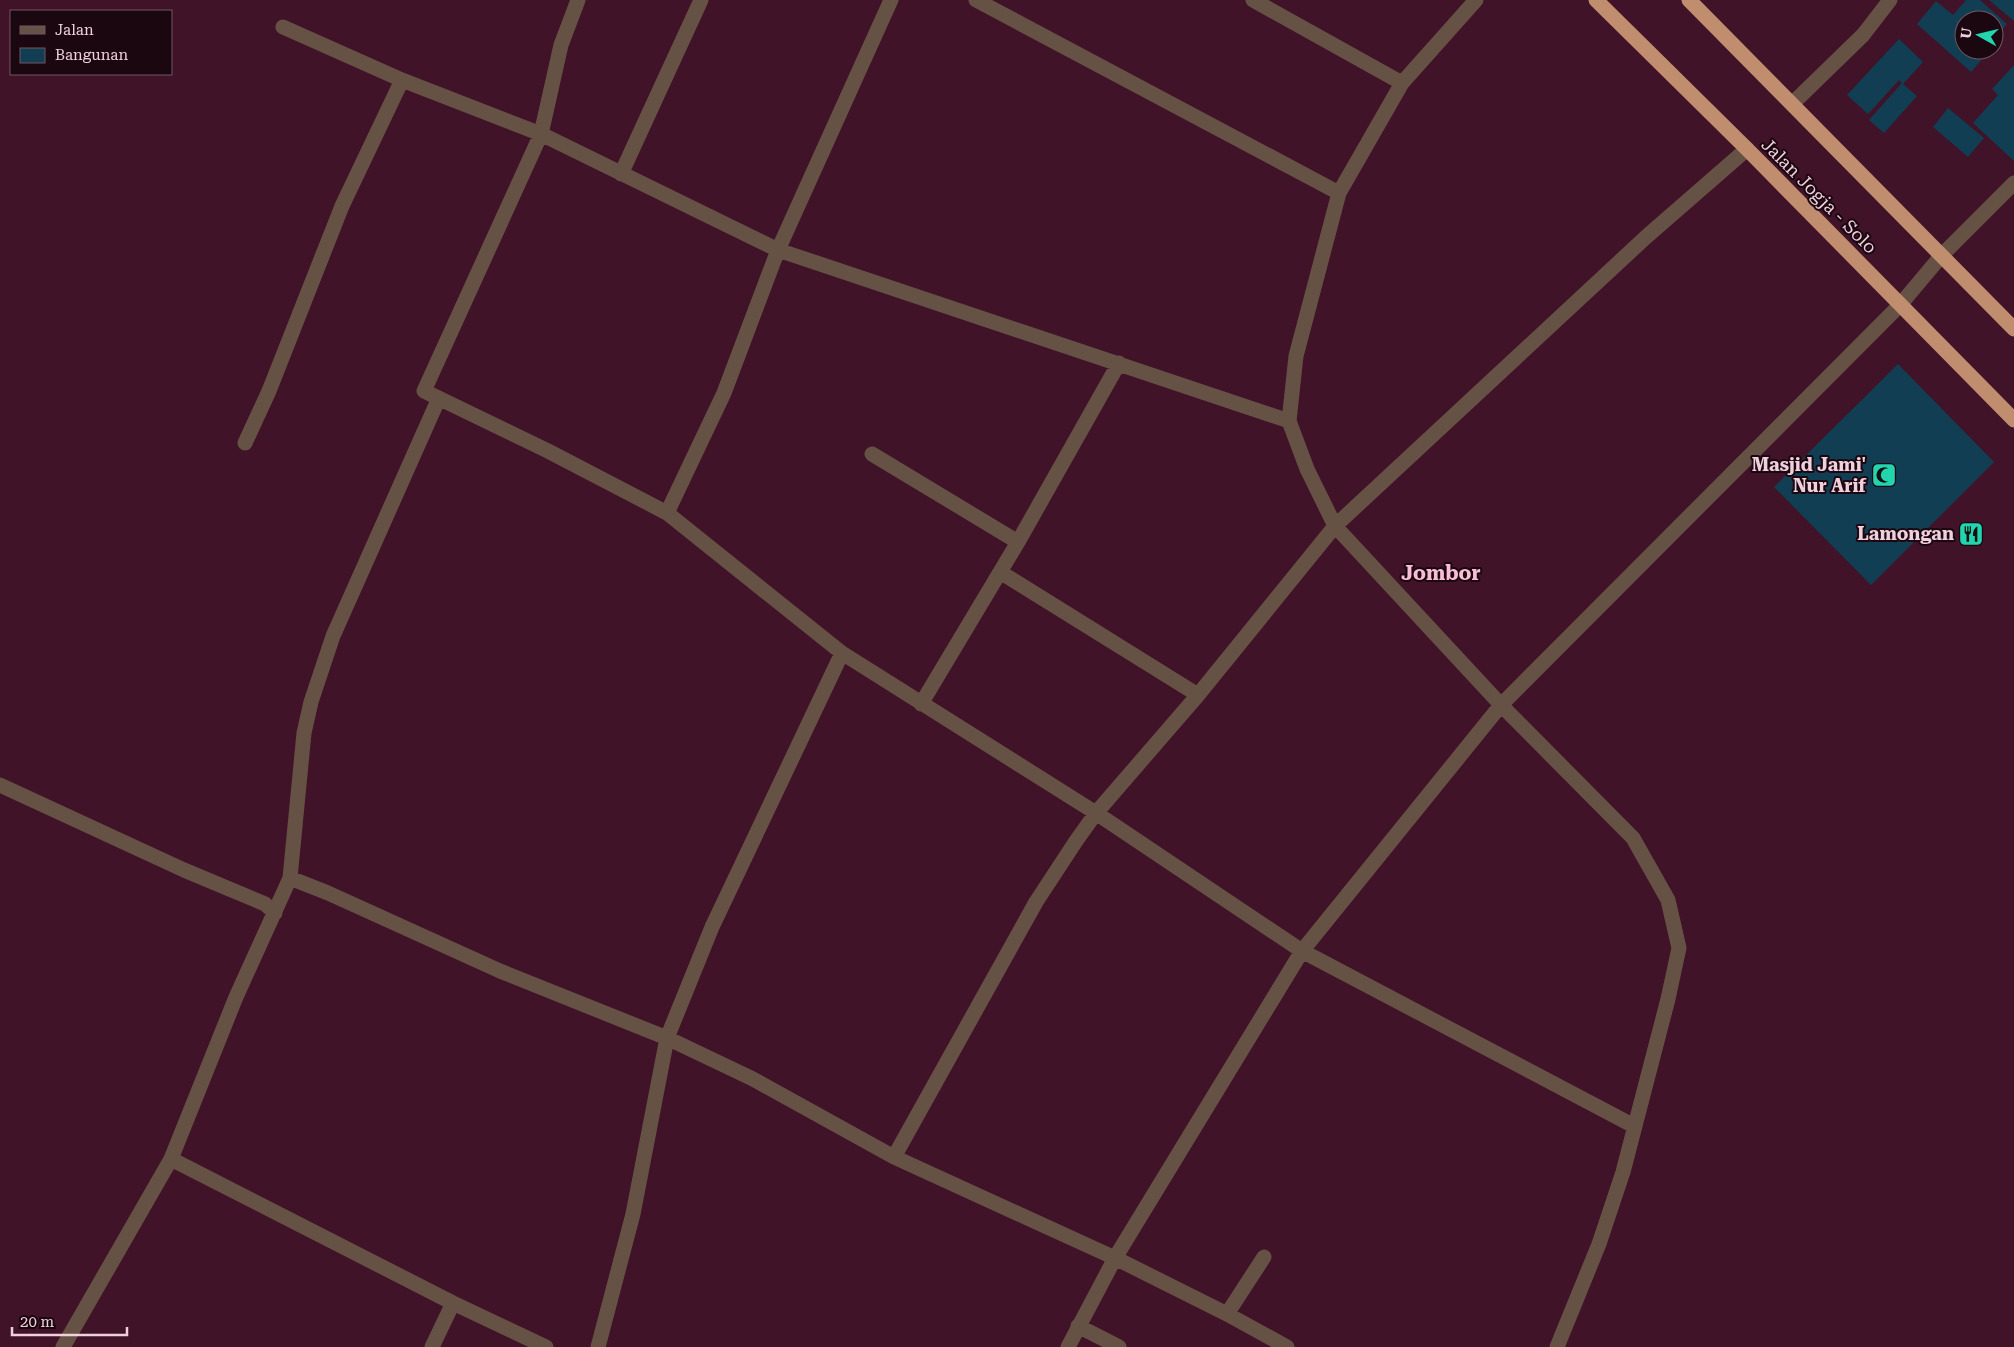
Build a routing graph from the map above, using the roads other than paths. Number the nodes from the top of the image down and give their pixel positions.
1 (578, 0) edge
2 (701, 0) edge
3 (892, 0) edge
4 (976, 0) edge
5 (1253, 0) edge
6 (1476, 0) edge
7 (1596, 0) edge
8 (1689, 0) edge
9 (1890, 0) edge
10 (283, 27) dead end
11 (402, 80) junction
12 (1402, 83) junction
13 (1792, 104) junction
14 (541, 134) junction
15 (1747, 149) junction
16 (621, 174) junction
17 (2014, 183) edge
18 (1339, 193) junction
19 (778, 250) junction
20 (1942, 255) junction
21 (1900, 305) junction
22 (2014, 329) edge
23 (1119, 364) junction
24 (439, 398) junction
25 (2014, 420) edge
26 (1289, 421) junction
27 (245, 443) dead end
28 (872, 454) dead end
29 (667, 513) junction
30 (1334, 526) junction
31 (1018, 542) junction
32 (1000, 572) junction
33 (842, 653) junction
34 (1198, 695) junction
35 (921, 704) junction
36 (1501, 705) junction
37 (0, 785) edge
38 (1096, 813) junction
39 (290, 878) junction
40 (274, 913) junction
41 (1302, 951) junction
42 (667, 1038) junction
43 (1634, 1126) junction
44 (894, 1157) junction
45 (170, 1159) junction
46 (1115, 1258) junction
47 (1264, 1258) dead end
48 (453, 1302) junction
49 (1227, 1314) junction
50 (1078, 1326) junction
51 (64, 1347) edge
52 (432, 1347) edge
53 (546, 1347) edge
54 (598, 1347) edge
55 (1068, 1347) edge
56 (1119, 1347) edge
57 (1287, 1347) edge
58 (1557, 1347) edge

1 - 14 street
2 - 16 street
3 - 19 street
4 - 18 street
5 - 12 street
6 - 12 street
7 - 15 highway, Jalan Jogja - Solo
8 - 13 highway
9 - 13 street
10 - 11 street
11 - 14 street
11 - 27 street
12 - 18 street
13 - 20 highway
14 - 16 street
14 - 24 street
15 - 21 highway, Jalan Jogja - Solo
15 - 30 street
16 - 19 street
17 - 20 street
18 - 26 street
19 - 23 street
19 - 29 street
20 - 21 street
20 - 22 highway
21 - 25 highway, Jalan Jogja - Solo
21 - 36 street
23 - 26 street
23 - 31 street
24 - 29 street
24 - 39 street
26 - 30 street
28 - 31 street
29 - 33 street
30 - 34 street
30 - 36 street
31 - 32 street
32 - 34 street
32 - 35 street
33 - 35 street
33 - 42 street
34 - 38 street
35 - 38 street
36 - 41 street
36 - 43 street
37 - 40 street
38 - 41 street
38 - 44 street
39 - 40 street
39 - 42 street
40 - 45 street
41 - 43 street
41 - 46 street
42 - 44 street
42 - 54 street
43 - 58 street
44 - 46 street
45 - 48 street
45 - 51 street
46 - 49 street
46 - 50 street
47 - 49 street
48 - 52 street
48 - 53 street
49 - 57 street
50 - 55 street
50 - 56 street

